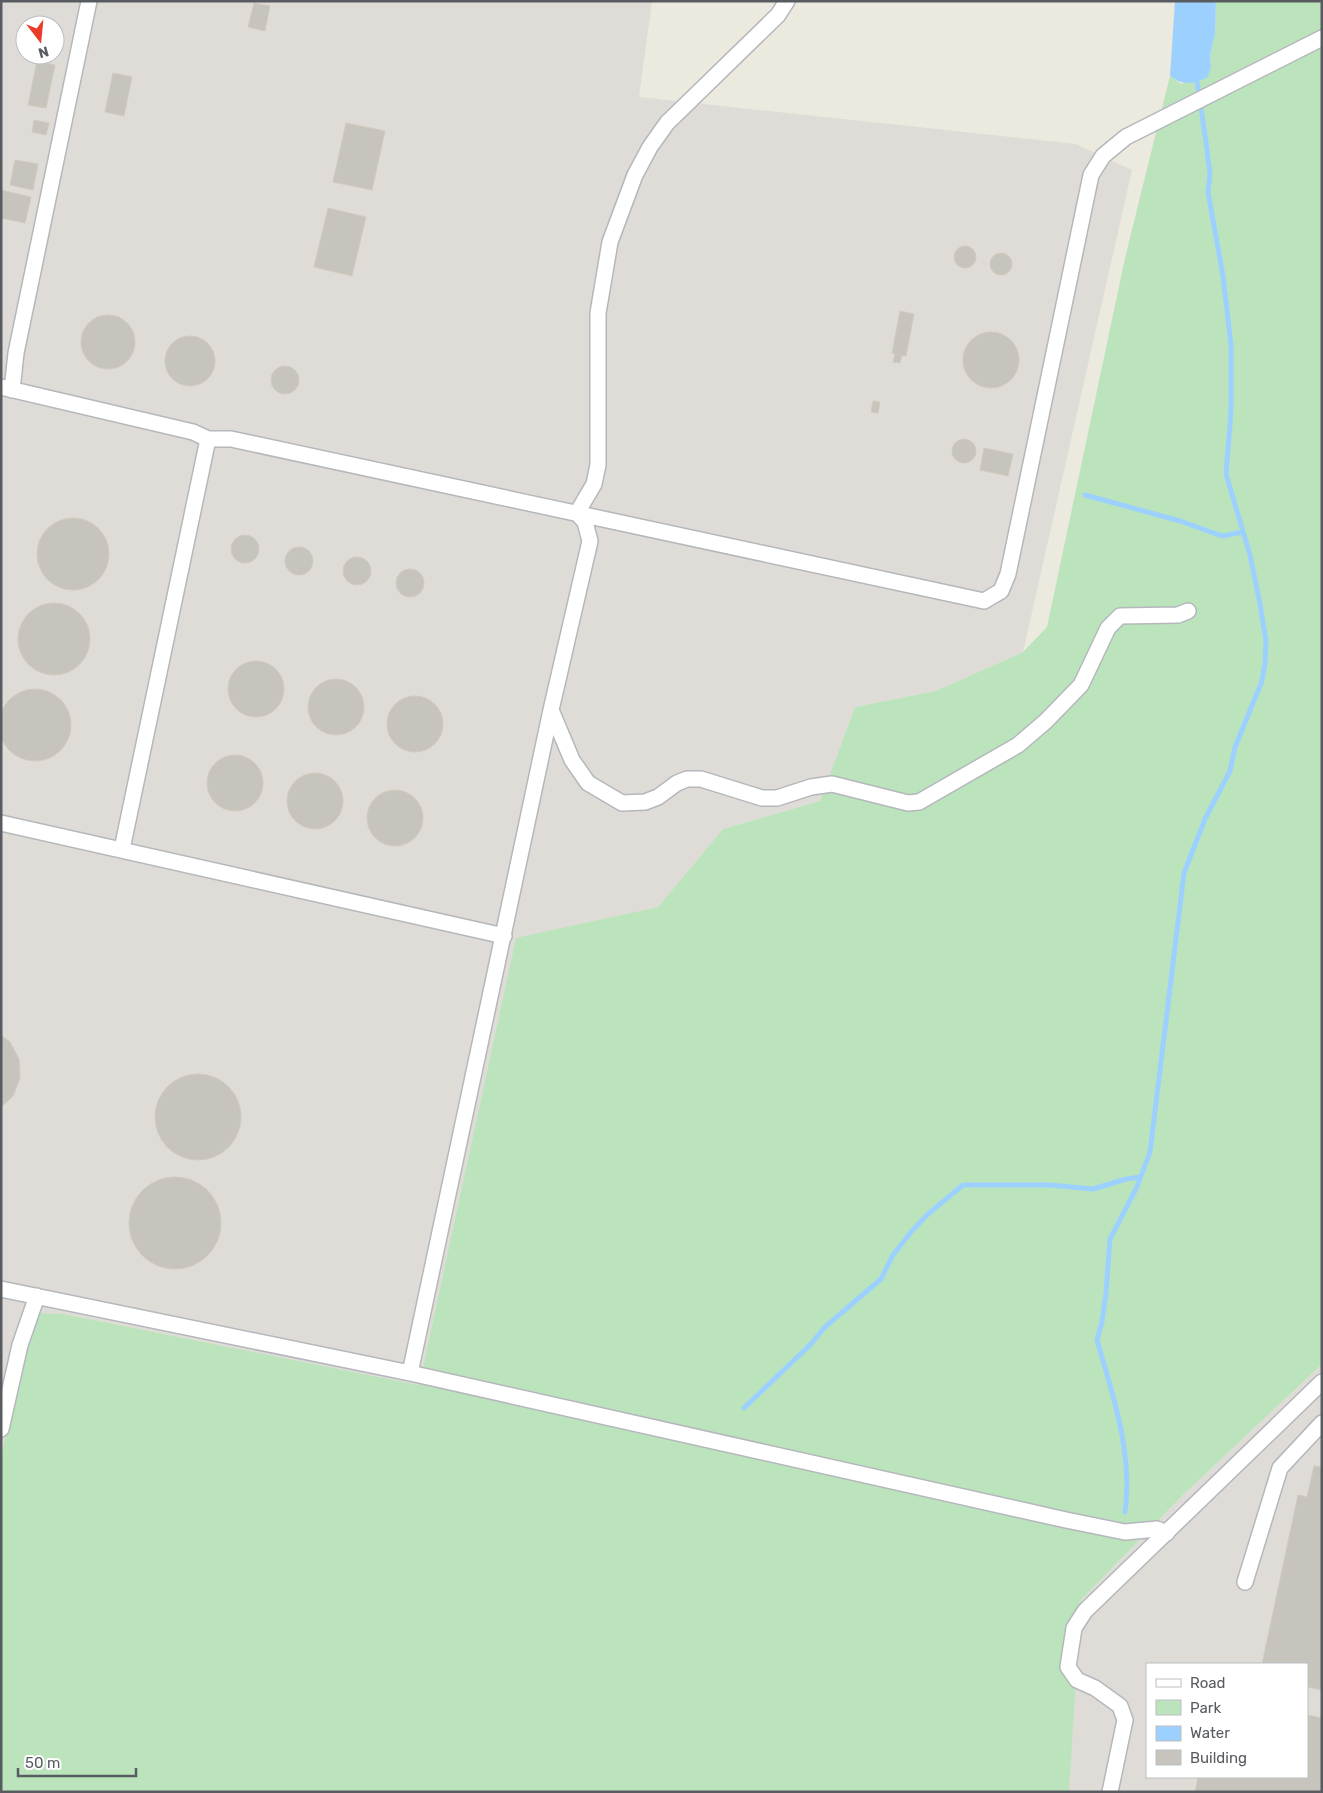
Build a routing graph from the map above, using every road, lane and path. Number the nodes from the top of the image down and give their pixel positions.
1 (90, 1) edge
2 (787, 1) edge
3 (1322, 38) edge
4 (7, 388) edge
5 (208, 438) junction
6 (577, 512) junction
7 (1188, 612) dead end
8 (551, 710) junction
9 (1, 823) edge
10 (122, 849) junction
11 (504, 936) junction
12 (1, 1288) edge
13 (37, 1296) junction
14 (410, 1373) junction
15 (1322, 1382) edge
16 (1322, 1423) edge
17 (1, 1429) edge
18 (1167, 1532) junction
19 (1245, 1582) dead end
20 (1110, 1792) edge

1 - 4 street
2 - 6 street
3 - 6 street
4 - 5 street
5 - 6 street
5 - 10 street
6 - 8 street
7 - 8 street
8 - 11 street
9 - 10 street
10 - 11 street
11 - 14 street
12 - 13 street
13 - 14 street
13 - 17 street
14 - 18 street
15 - 18 street
16 - 19 street
18 - 20 street

